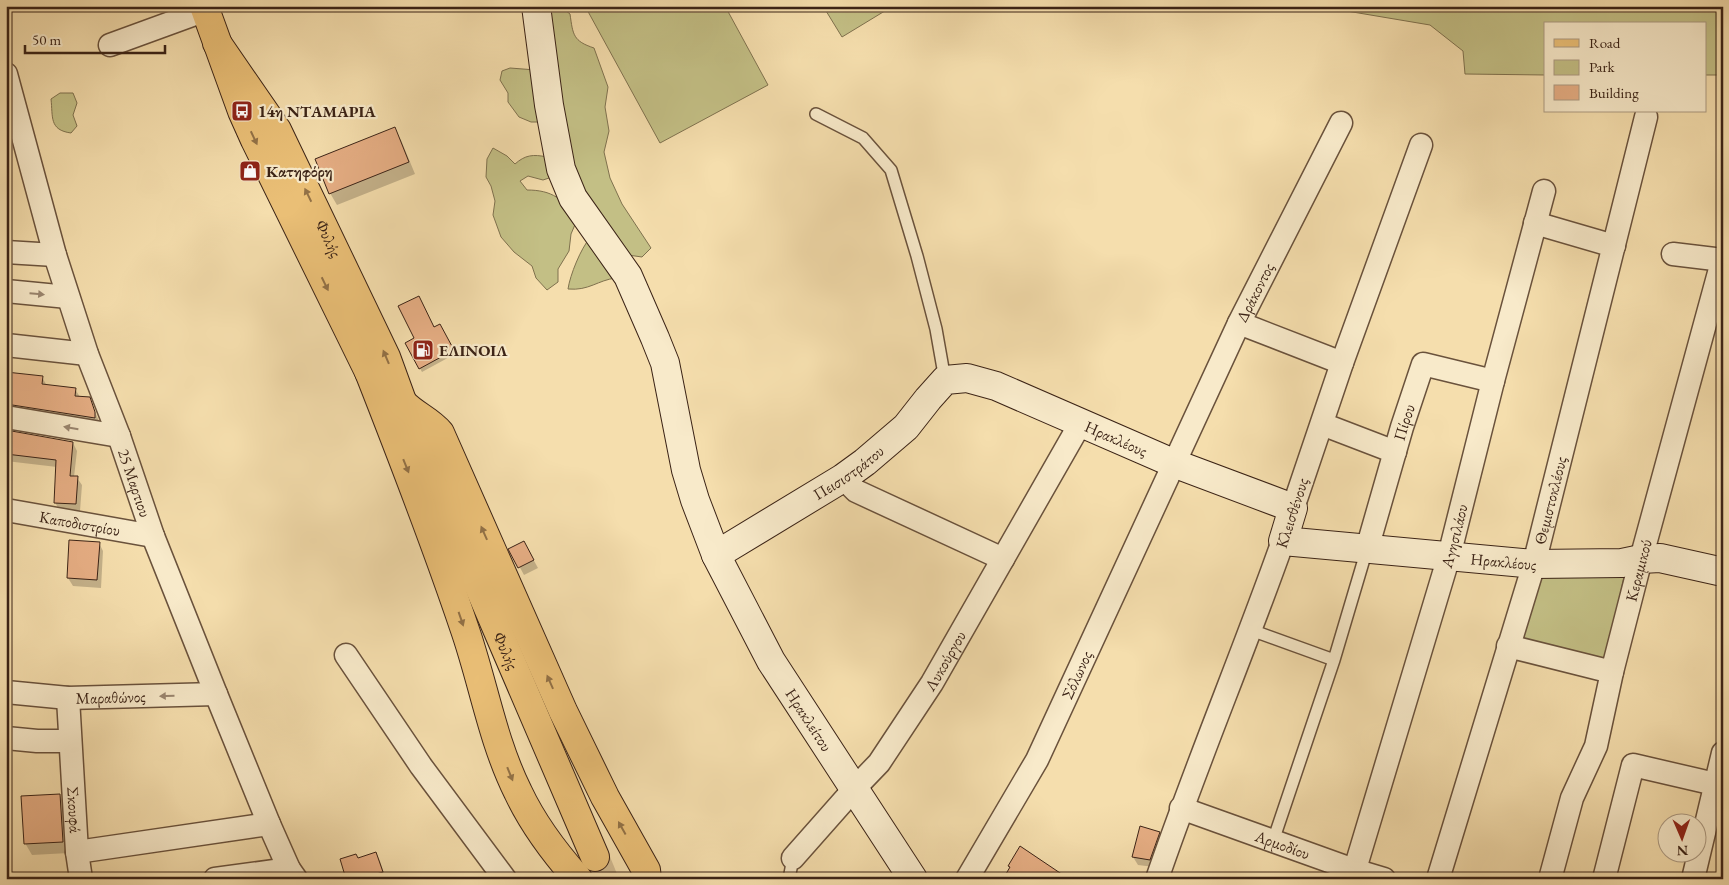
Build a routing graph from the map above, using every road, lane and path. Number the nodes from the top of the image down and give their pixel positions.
1 (536, 6) edge
2 (205, 8) edge
3 (218, 43) junction
4 (110, 45) dead end
5 (6, 74) edge
6 (816, 114) dead end
7 (1646, 117) dead end
8 (1341, 123) dead end
9 (1421, 144) dead end
10 (1544, 191) dead end
11 (1535, 223) junction
12 (1614, 246) junction
13 (6, 252) edge
14 (1673, 254) dead end
15 (55, 255) junction
16 (1723, 259) edge
17 (6, 291) edge
18 (68, 297) junction
19 (1239, 323) junction
20 (6, 345) edge
21 (87, 354) junction
22 (1342, 363) junction
23 (369, 372) junction
24 (956, 379) junction
25 (1493, 381) junction
26 (403, 403) junction
27 (6, 417) edge
28 (1080, 424) junction
29 (1322, 424) junction
30 (119, 436) junction
31 (418, 445) junction
32 (1395, 452) junction
33 (1173, 463) junction
34 (843, 478) junction
35 (1293, 508) junction
36 (6, 510) edge
37 (153, 536) junction
38 (1283, 541) junction
39 (1367, 549) junction
40 (716, 555) junction
41 (1449, 556) junction
42 (1003, 559) junction
43 (1641, 559) junction
44 (1534, 564) junction
45 (1723, 572) edge
46 (1252, 630) junction
47 (1508, 646) junction
48 (346, 655) dead end
49 (1334, 660) junction
50 (1612, 672) junction
51 (6, 692) edge
52 (216, 694) junction
53 (68, 698) junction
54 (6, 738) edge
55 (70, 741) junction
56 (1723, 753) edge
57 (1715, 784) junction
58 (854, 789) junction
59 (1181, 808) junction
60 (269, 824) junction
61 (1273, 841) junction
62 (77, 852) junction
63 (595, 857) tunnel mouth
64 (790, 868) edge
65 (293, 874) edge
66 (1353, 874) edge
67 (648, 876) edge
68 (81, 879) edge
69 (215, 879) edge
70 (504, 879) edge
71 (578, 879) tunnel mouth
72 (913, 879) edge
73 (966, 879) edge
74 (1157, 879) edge
75 (1384, 879) edge
76 (1438, 879) edge
77 (1550, 879) edge
78 (1604, 879) edge
79 (1693, 879) edge

1 - 40 street, Ηρακλείτου
2 - 3 main road, Φυλής
2 - 4 street
3 -> 23 main road, Φυλής
26 -> 3 main road, Φυλής
5 - 15 street, 25 Μαρτιου
6 - 24 lane
7 - 12 street, Θεμιστοκλέους
8 - 19 street, Δράκοντος
9 - 22 street, Κλεισθένους
10 - 11 street, Αγησιλάου
11 - 12 street
11 - 25 street, Αγησιλάου
12 - 44 street, Θεμιστοκλέους
13 - 15 street
14 - 16 street
15 - 18 street, 25 Μαρτιου
16 - 43 street, Κεραμικού
17 -> 18 street
18 - 21 street, 25 Μαρτιου
19 - 22 street
19 - 33 street, Δράκοντος
20 - 21 street
21 - 30 street, 25 Μαρτιου
22 - 29 street, Κλεισθένους
23 - 31 main road, Φυλής
23 -> 71 main road
24 - 28 street, Ηρακλέους
24 - 34 street, Πεισιστράτου
25 - 32 street, Πίρου
25 - 41 street, Αγησιλάου
26 - 31 main road, Φυλής
67 -> 26 main road
30 -> 27 street
28 - 33 street, Ηρακλέους
28 - 42 street, Λυκούργου
29 - 32 street
29 - 35 street, Κλεισθένους
30 - 37 street, 25 Μαρτιου
31 - 63 main road, Φυλής
32 - 39 street, Πίρου
33 - 35 street, Ηρακλέους
33 - 73 street, Σόλωνος
34 - 40 street, Πεισιστράτου
34 - 42 street
35 - 38 street, Κλεισθένους
36 - 37 street, Καποδιστρίου
37 - 52 street, 25 Μαρτιου
38 - 39 street, Ηρακλέους
38 - 46 street, Κλεισθένους
39 - 41 street, Ηρακλέους
39 - 49 lane
40 - 58 street, Ηρακλείτου
41 - 44 street, Ηρακλέους
41 - 66 street, Αγησιλάου
42 - 58 street, Λυκούργου
43 - 44 street, Ηρακλέους
43 - 45 street, Ηρακλέους
43 - 50 street, Κεραμικού
44 - 47 street, Θεμιστοκλέους
46 - 49 lane
46 - 59 street, Κλεισθένους
47 - 50 street
47 - 76 street, Θεμιστοκλέους
48 - 70 street
49 - 61 lane
50 - 77 street, Κεραμικού
51 - 53 street, Μαραθώνος
52 -> 53 street, Μαραθώνος
52 - 60 street, 25 Μαρτιου
53 - 55 street, Σκουφά
54 - 55 street
55 - 62 street, Σκουφά
56 - 57 street
57 - 78 street
57 - 79 street
58 - 64 street, Λυκούργου
58 - 72 street, Ηρακλείτου
59 - 61 street, Αρμοδίου
59 - 74 street, Κλεισθένους
60 - 62 street
60 - 65 street, 25 Μαρτιου
61 - 66 street, Αρμοδίου
62 - 68 street, Σκουφά
65 - 69 street
66 - 75 street, Αρμοδίου

